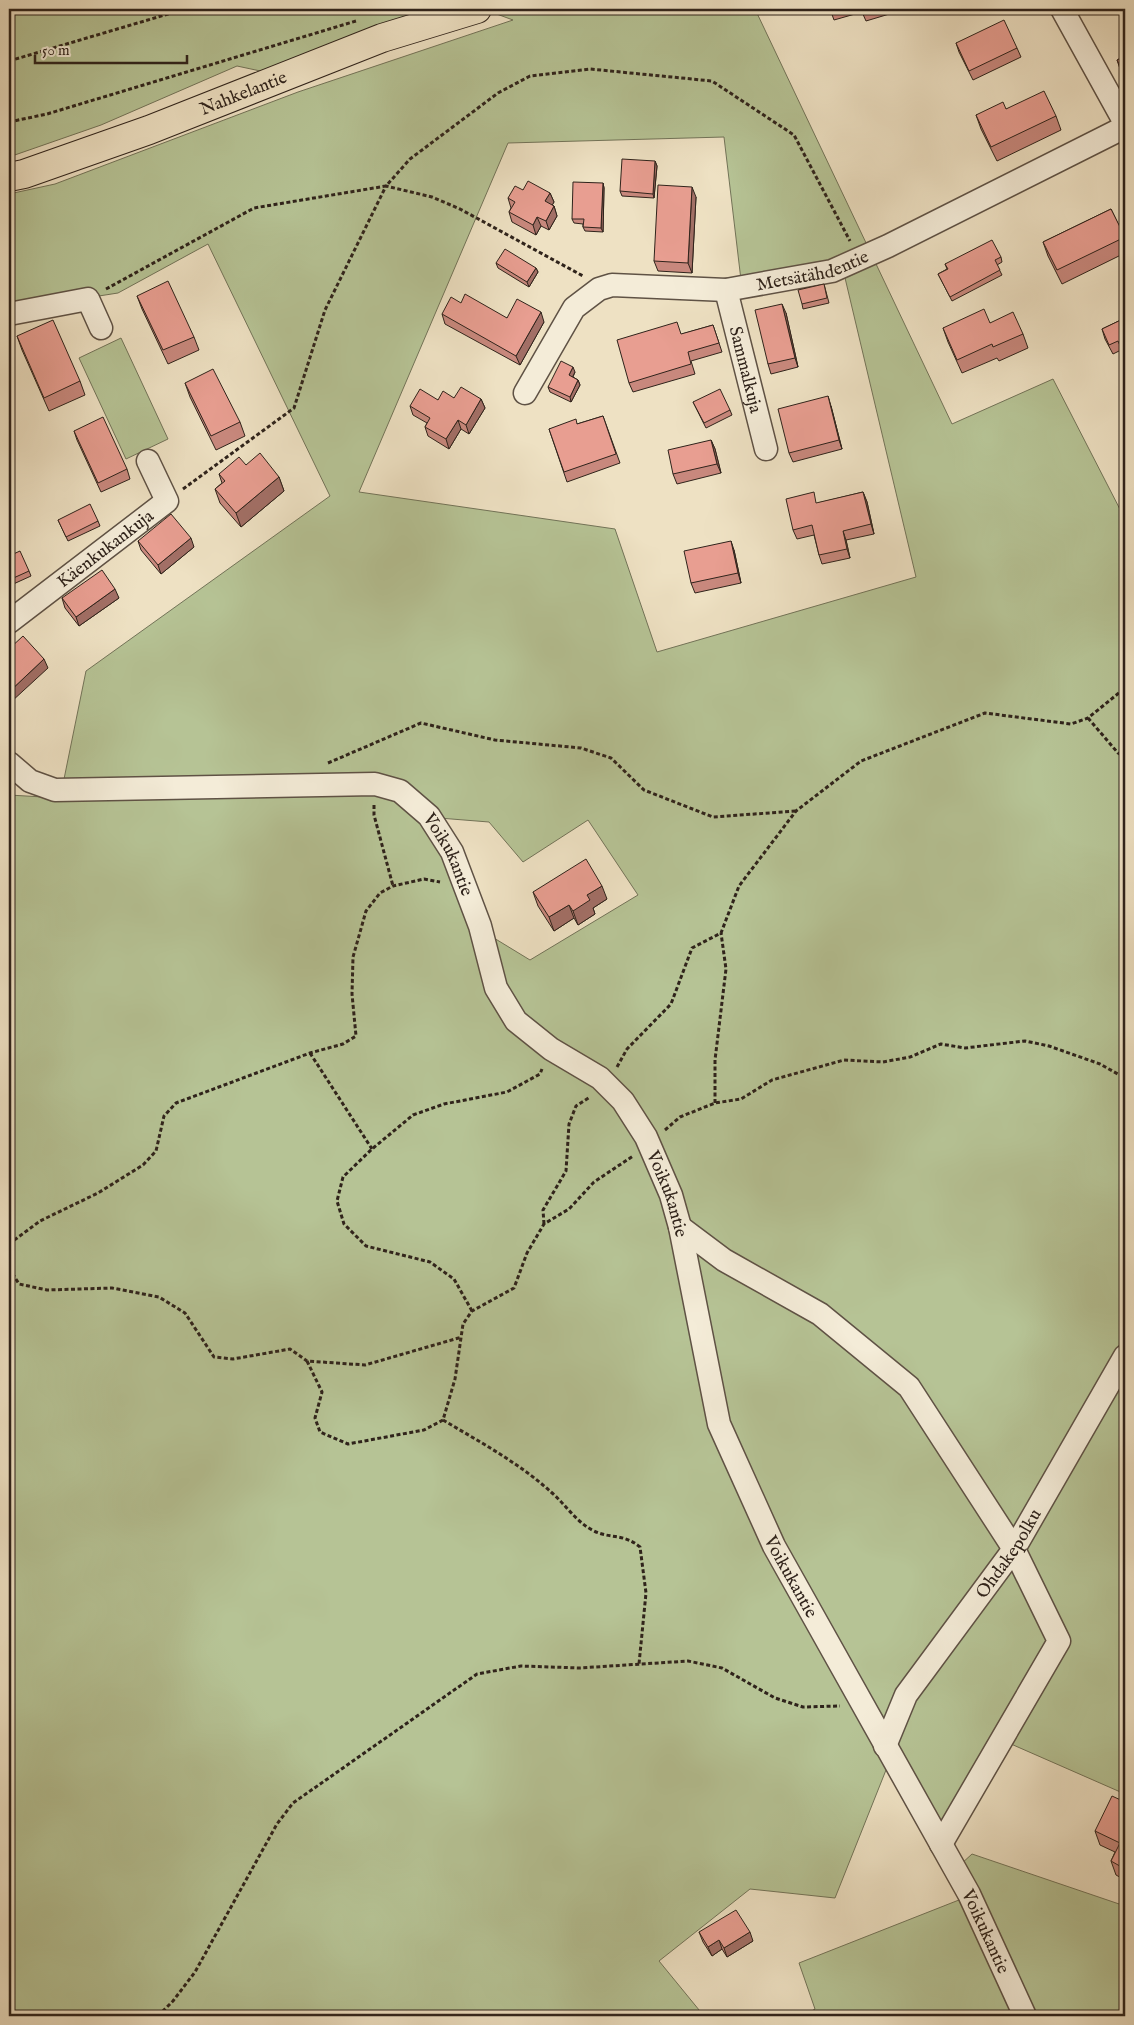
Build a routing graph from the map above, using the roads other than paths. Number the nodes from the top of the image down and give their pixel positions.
1 (477, 9) edge
2 (1062, 9) edge
3 (1125, 123) edge
4 (1125, 127) edge
5 (9, 177) edge
6 (726, 290) junction
7 (9, 314) edge
8 (101, 328) dead end
9 (525, 393) dead end
10 (766, 450) dead end
11 (148, 461) dead end
12 (9, 622) edge
13 (9, 763) edge
14 (680, 1227) junction
15 (1125, 1356) edge
16 (1014, 1549) junction
17 (885, 1746) junction
18 (941, 1844) junction
19 (1025, 2016) edge

1 - 5 main road, Nahkelantie
2 - 3 street
4 - 6 street, Metsätähdentie
6 - 9 street, Metsätähdentie
6 - 10 street, Sammalkuja
7 - 8 street
11 - 12 street, Käenkukankuja
13 - 14 street, Voikukantie
14 - 16 street
14 - 17 street, Voikukantie
15 - 16 street, Ohdakepolku
16 - 17 street, Ohdakepolku
16 - 18 street
17 - 18 street, Voikukantie
18 - 19 street, Voikukantie

